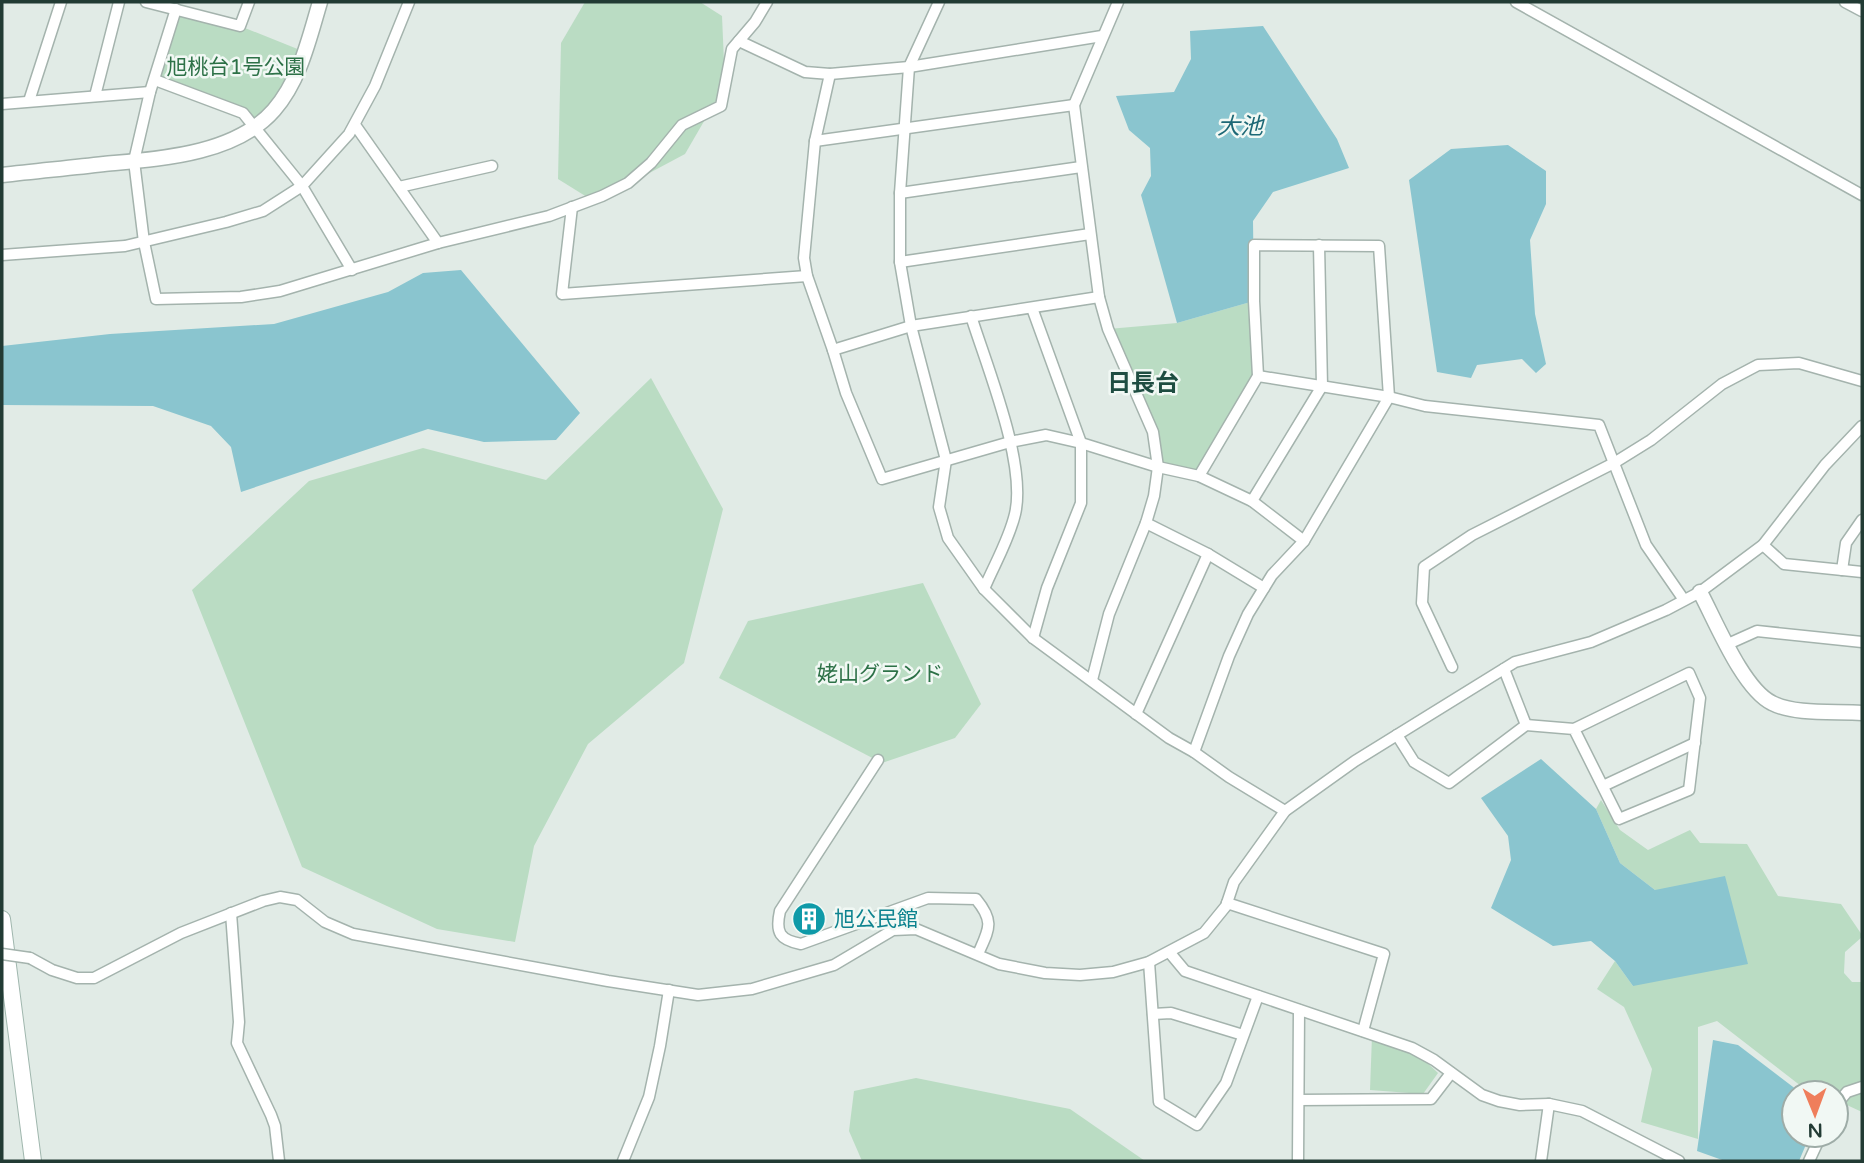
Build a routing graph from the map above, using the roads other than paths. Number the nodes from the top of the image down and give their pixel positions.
1 (61, 2) edge
2 (120, 2) edge
3 (146, 2) edge
4 (249, 2) edge
5 (320, 2) edge
6 (409, 2) edge
7 (767, 2) edge
8 (939, 2) edge
9 (1118, 2) edge
10 (1516, 2) edge
11 (1845, 2) edge
12 (176, 9) junction
13 (1862, 11) edge
14 (1102, 36) junction
15 (739, 41) junction
16 (909, 66) junction
17 (830, 74) junction
18 (155, 80) junction
19 (150, 92) junction
20 (95, 96) junction
21 (29, 102) junction
22 (2, 104) edge
23 (1074, 105) junction
24 (355, 125) junction
25 (254, 128) junction
26 (906, 129) junction
27 (815, 141) junction
28 (134, 161) junction
29 (492, 166) dead end
30 (1081, 167) junction
31 (2, 175) edge
32 (302, 186) junction
33 (399, 187) junction
34 (900, 193) junction
35 (1862, 195) edge
36 (572, 207) junction
37 (1090, 234) junction
38 (144, 242) junction
39 (438, 243) junction
40 (1319, 245) junction
41 (2, 255) edge
42 (900, 262) junction
43 (352, 270) junction
44 (807, 276) junction
45 (1099, 298) junction
46 (1032, 308) junction
47 (971, 316) junction
48 (911, 327) junction
49 (833, 350) junction
50 (1258, 376) junction
51 (1862, 382) edge
52 (1322, 386) junction
53 (1389, 397) junction
54 (1862, 426) edge
55 (1010, 442) junction
56 (1080, 443) junction
57 (946, 460) junction
58 (1614, 463) junction
59 (1157, 467) junction
60 (1199, 476) junction
61 (1252, 501) junction
62 (1862, 520) edge
63 (1146, 523) junction
64 (1304, 541) junction
65 (1763, 545) junction
66 (1208, 554) junction
67 (1843, 570) junction
68 (1862, 572) edge
69 (1264, 588) junction
70 (984, 589) junction
71 (1700, 592) junction
72 (1684, 600) junction
73 (1033, 638) junction
74 (1862, 642) edge
75 (1728, 644) junction
76 (1452, 667) dead end
77 (1504, 669) junction
78 (1091, 680) junction
79 (1862, 713) edge
80 (1136, 714) junction
81 (1526, 725) junction
82 (1574, 729) junction
83 (1397, 735) junction
84 (1695, 743) junction
85 (1194, 752) junction
86 (878, 760) dead end
87 (1603, 786) junction
88 (1285, 811) junction
89 (1227, 903) junction
90 (231, 913) junction
91 (2, 919) edge
92 (1170, 953) junction
93 (2, 954) edge
94 (978, 954) junction
95 (1149, 962) junction
96 (669, 990) junction
97 (1258, 996) junction
98 (1299, 1010) junction
99 (1153, 1014) junction
100 (1363, 1031) junction
101 (1243, 1035) junction
102 (1451, 1073) junction
103 (1299, 1100) junction
104 (1549, 1104) junction
105 (33, 1161) edge
106 (279, 1161) edge
107 (623, 1161) edge
108 (1298, 1161) edge
109 (1541, 1161) edge
110 (1679, 1161) edge

1 - 21 street
2 - 20 street
3 - 12 street
4 - 12 street
5 - 25 street
6 - 24 street
7 - 15 street
8 - 16 street
9 - 14 street
10 - 35 street
11 - 13 street
12 - 18 street
14 - 16 street
14 - 23 street
15 - 17 street
15 - 36 street
16 - 17 street
16 - 26 street
17 - 27 street
18 - 19 street
18 - 25 street
19 - 20 street
19 - 28 street
20 - 21 street
21 - 22 street
23 - 26 street
23 - 30 street
24 - 32 street
24 - 33 street
25 - 28 street
25 - 32 street
26 - 27 street
26 - 34 street
27 - 44 street
28 - 31 street
28 - 38 street
29 - 33 street
30 - 34 street
30 - 37 street
32 - 38 street
32 - 43 street
33 - 39 street
34 - 42 street
36 - 39 street
36 - 44 street
37 - 42 street
37 - 45 street
38 - 41 street
38 - 43 street
39 - 43 street
40 - 50 street
40 - 52 street
40 - 53 street
42 - 48 street
44 - 49 street
45 - 46 street
45 - 59 street
46 - 47 street
46 - 56 street
47 - 48 street
47 - 55 street
48 - 49 street
48 - 57 street
49 - 57 street
50 - 52 street
50 - 60 street
51 - 58 street
52 - 53 street
52 - 61 street
53 - 58 street
53 - 64 street
54 - 65 street
55 - 56 street
55 - 57 street
55 - 70 street
56 - 59 street
56 - 73 street
57 - 70 street
58 - 72 street
58 - 76 street
59 - 60 street
59 - 63 street
60 - 61 street
61 - 64 street
62 - 67 street
63 - 66 street
63 - 78 street
64 - 69 street
65 - 67 street
65 - 71 street
66 - 69 street
66 - 80 street
67 - 68 street
69 - 85 street
70 - 73 street
71 - 72 street
71 - 75 street
72 - 77 street
73 - 78 street
74 - 75 street
75 - 79 street
77 - 81 street
77 - 83 street
78 - 80 street
80 - 85 street
81 - 82 street
81 - 83 street
82 - 84 street
82 - 87 street
83 - 88 street
84 - 87 street
84 - 87 street
85 - 88 street
86 - 94 street
88 - 89 street
89 - 92 street
89 - 100 street
90 - 93 street, bridge
90 - 96 street
90 - 106 street
91 - 105 main road
92 - 95 street
92 - 97 street
94 - 95 street
94 - 96 street
95 - 99 street
96 - 107 street
97 - 98 street
97 - 101 street
98 - 100 street
98 - 103 street
99 - 101 street
99 - 101 street
100 - 102 street
102 - 103 street
102 - 104 street
103 - 108 street
104 - 109 street
104 - 110 street

